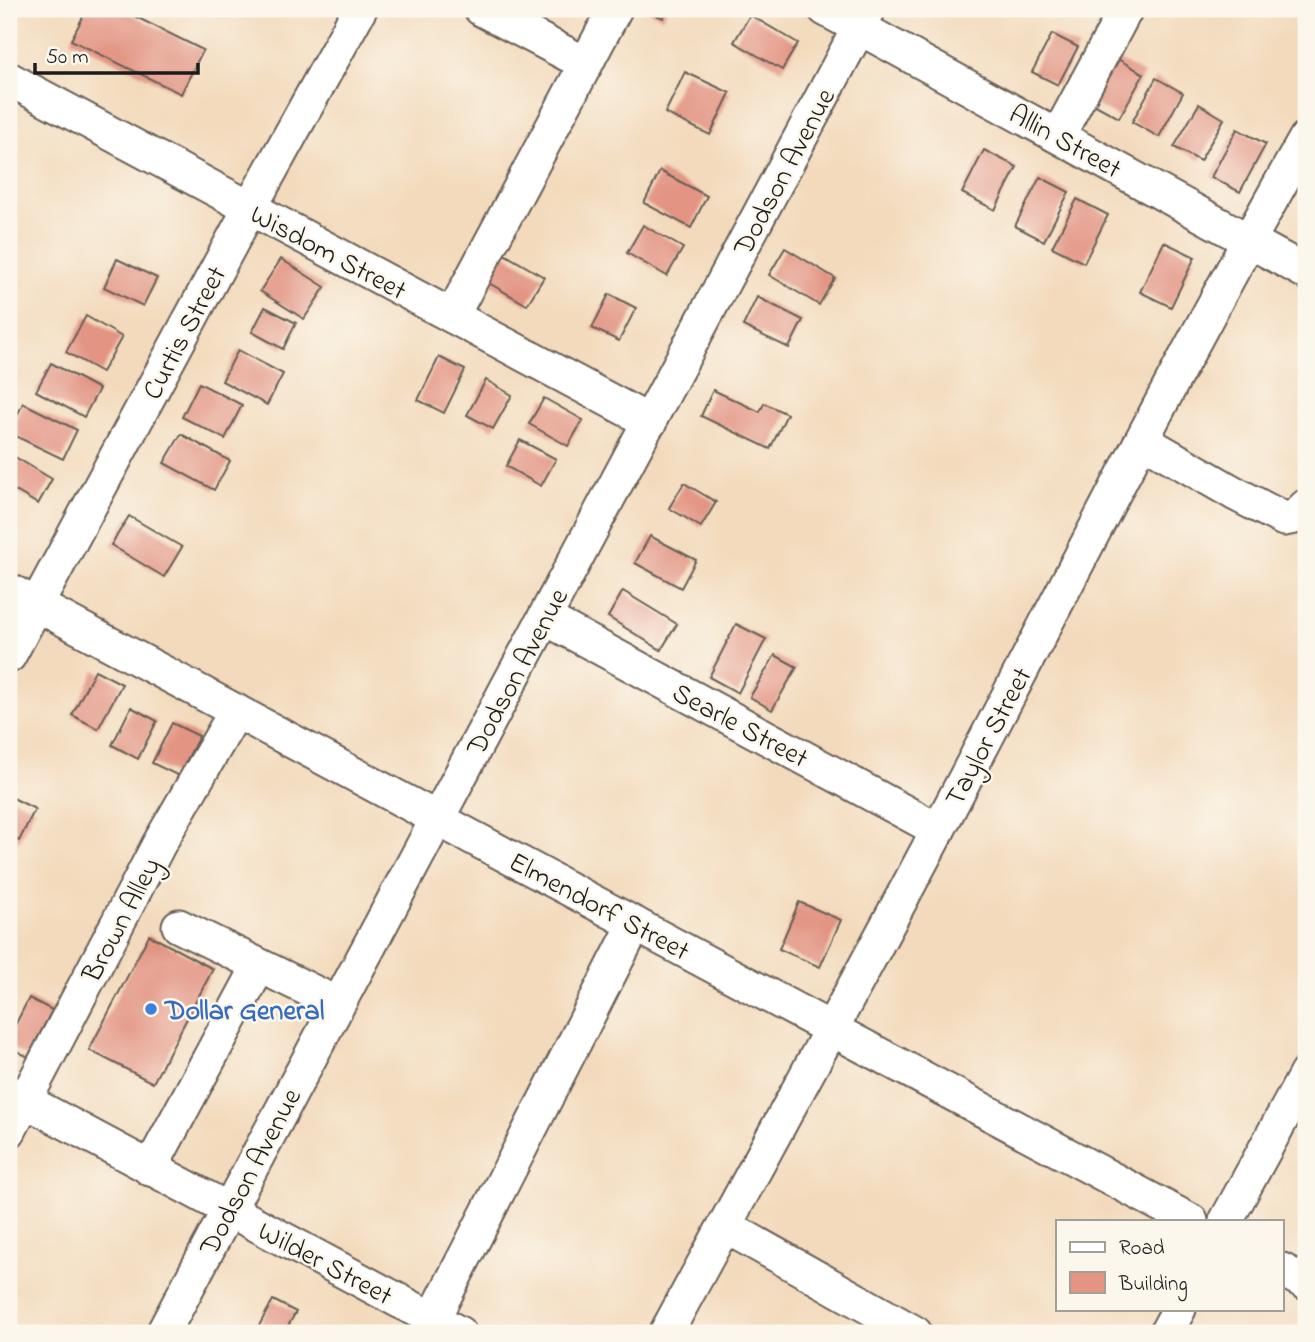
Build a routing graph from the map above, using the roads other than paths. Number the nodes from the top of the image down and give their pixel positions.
1 (360, 9) edge
2 (481, 9) edge
3 (615, 9) edge
4 (825, 9) edge
5 (1126, 9) edge
6 (864, 18) edge
7 (586, 64) junction
8 (9, 79) edge
9 (1058, 136) junction
10 (1306, 138) edge
11 (250, 208) junction
12 (1248, 240) junction
13 (1306, 272) edge
14 (452, 316) junction
15 (650, 422) junction
16 (1142, 440) junction
17 (1306, 506) edge
18 (23, 597) edge
19 (545, 618) junction
20 (9, 656) edge
21 (236, 711) junction
22 (436, 818) junction
23 (938, 830) junction
24 (635, 924) junction
25 (179, 926) dead end
26 (259, 966) junction
27 (338, 1004) junction
28 (832, 1029) junction
29 (1306, 1074) edge
30 (17, 1097) edge
31 (9, 1131) edge
32 (150, 1169) junction
33 (228, 1210) junction
34 (1189, 1220) edge
35 (1227, 1220) edge
36 (725, 1226) junction
37 (1284, 1271) edge
38 (1306, 1283) edge
39 (1178, 1310) edge
40 (446, 1326) edge
41 (163, 1333) edge
42 (666, 1333) edge
43 (915, 1333) edge
44 (1166, 1333) edge

1 - 11 street, Curtis Street
2 - 7 street
3 - 7 street
4 - 6 street, Allin Street
5 - 9 street
6 - 9 street, Allin Street
6 - 15 street, Dodson Avenue
7 - 14 street
8 - 11 street, Wisdom Street
9 - 12 street, Allin Street
10 - 12 street, Taylor Street
11 - 14 street, Wisdom Street
11 - 18 street, Curtis Street
12 - 13 street, Allin Street
12 - 16 street, Taylor Street
14 - 15 street, Wisdom Street
15 - 19 street, Dodson Avenue
16 - 17 street
16 - 23 street, Taylor Street
18 - 20 street, Curtis Street
18 - 21 street, Elmendorf Street
19 - 22 street, Dodson Avenue
19 - 23 street, Searle Street
21 - 22 street, Elmendorf Street
21 - 30 street, Brown Alley
22 - 24 street, Elmendorf Street
22 - 27 street, Dodson Avenue
23 - 28 street, Taylor Street
24 - 28 street, Elmendorf Street
24 - 40 street
25 - 26 street
26 - 27 street
26 - 32 street
27 - 33 street, Dodson Avenue
28 - 34 street, Elmendorf Street
28 - 36 street, Taylor Street
29 - 35 street
30 - 31 street, Brown Alley
30 - 32 street, Wilder Street
32 - 33 street, Wilder Street
33 - 40 street, Wilder Street
33 - 41 street, Dodson Avenue
36 - 42 street, Taylor Street
36 - 43 street
37 - 38 street
39 - 44 street

